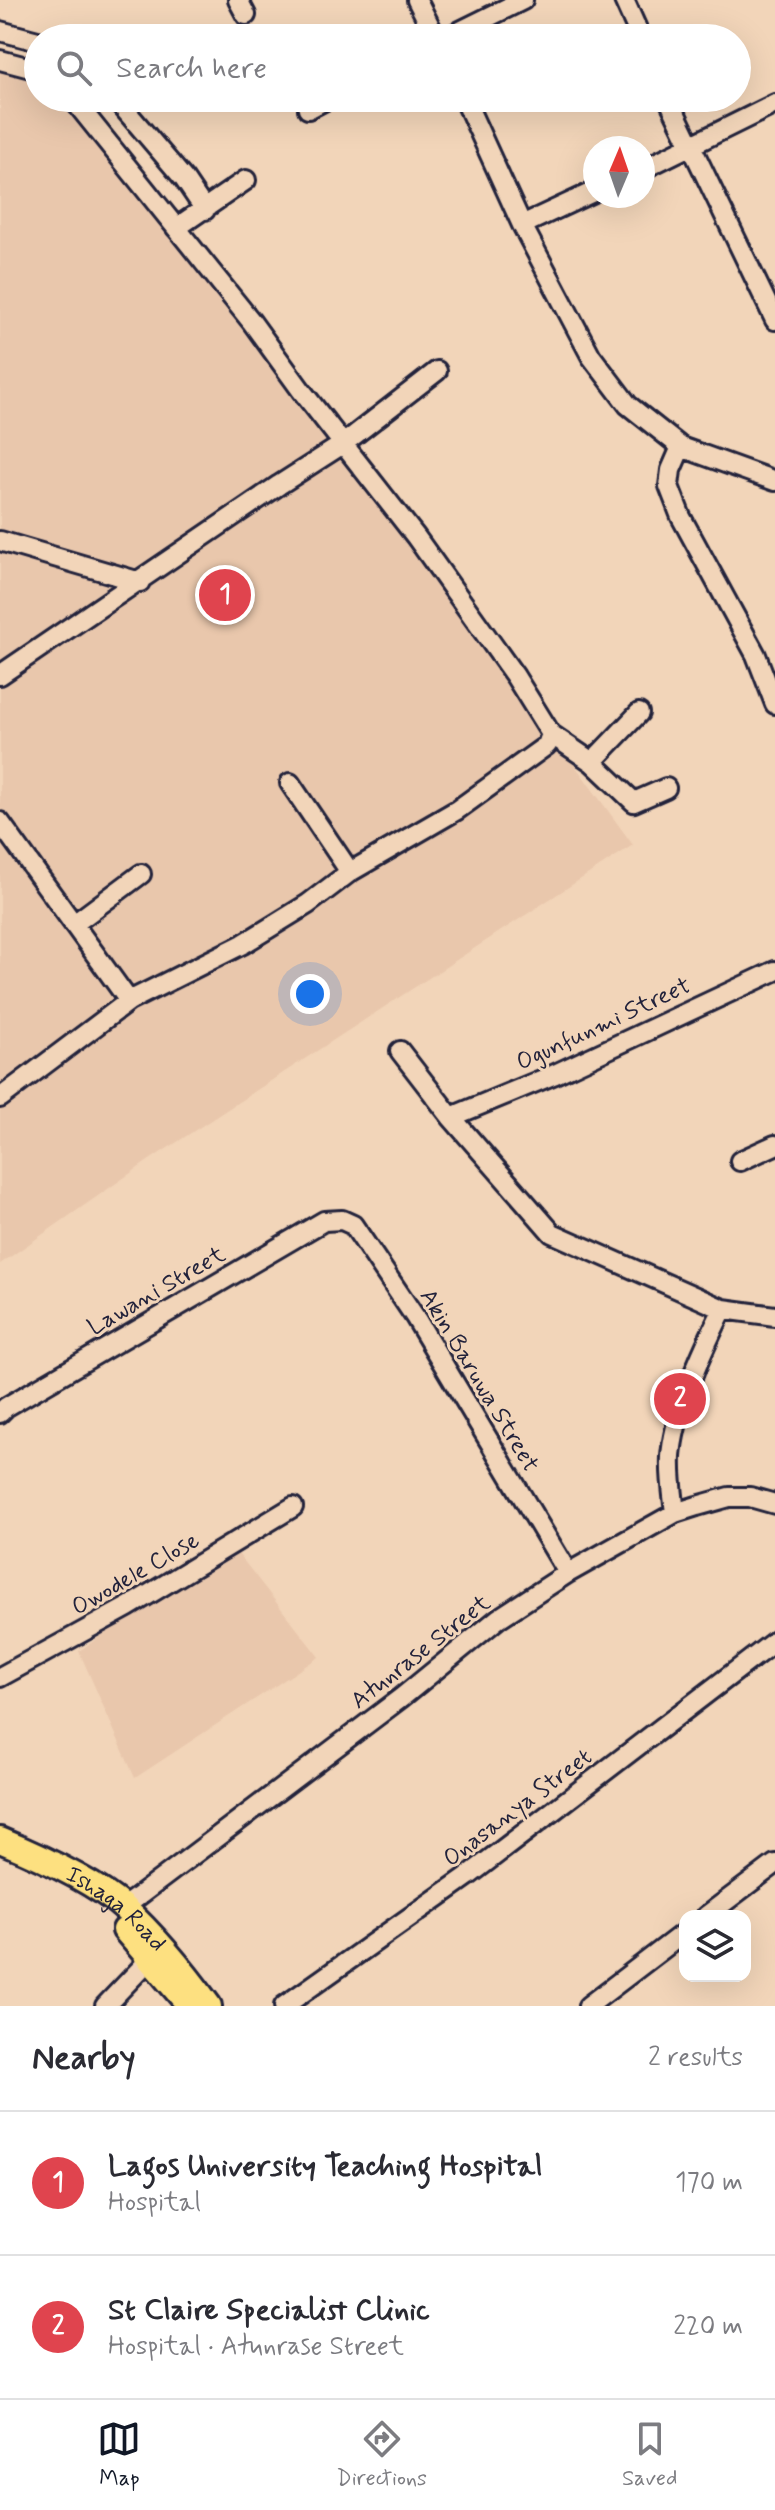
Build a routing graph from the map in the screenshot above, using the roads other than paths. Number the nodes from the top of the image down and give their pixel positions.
1 (417, 0) edge
2 (523, 0) edge
3 (624, 0) edge
4 (429, 24) edge
5 (474, 24) edge
6 (635, 24) edge
7 (0, 31) edge
8 (24, 37) edge
9 (0, 60) edge
10 (24, 66) edge
11 (775, 104) edge
12 (83, 112) edge
13 (127, 112) edge
14 (470, 112) edge
15 (674, 112) edge
16 (691, 148) junction
17 (655, 164) edge
18 (246, 180) dead end
19 (583, 197) edge
20 (205, 210) junction
21 (522, 225) junction
22 (176, 228) junction
23 (775, 320) edge
24 (437, 371) dead end
25 (343, 444) junction
26 (681, 447) junction
27 (775, 481) edge
28 (0, 541) edge
29 (140, 582) junction
30 (0, 675) edge
31 (775, 704) edge
32 (639, 713) dead end
33 (551, 734) junction
34 (592, 762) junction
35 (290, 783) dead end
36 (666, 788) dead end
37 (0, 822) edge
38 (350, 872) junction
39 (141, 874) dead end
40 (72, 921) junction
41 (775, 971) edge
42 (129, 1001) junction
43 (400, 1051) dead end
44 (0, 1098) edge
45 (451, 1117) junction
46 (775, 1145) edge
47 (740, 1161) dead end
48 (342, 1220) joint
49 (723, 1309) junction
50 (775, 1316) edge
51 (0, 1413) edge
52 (775, 1504) edge
53 (293, 1507) dead end
54 (675, 1513) junction
55 (568, 1573) junction
56 (775, 1641) edge
57 (0, 1677) edge
58 (0, 1840) edge
59 (0, 1855) edge
60 (775, 1864) edge
61 (124, 1907) junction
62 (714, 1910) edge
63 (679, 1937) edge
64 (157, 1956) junction
65 (105, 2006) edge
66 (190, 2006) edge
67 (209, 2006) edge
68 (284, 2006) edge
69 (588, 2006) edge

1 - 4 street
2 - 5 street
3 - 6 street
7 - 8 street
9 - 10 street
11 - 16 street
12 - 22 street
13 - 20 street
14 - 21 street
15 - 16 street
16 - 17 street
16 - 23 street
18 - 20 street
19 - 21 street
20 - 22 street
21 - 26 street
22 - 25 street
24 - 25 street
25 - 29 street
25 - 33 street
26 - 27 street
26 - 31 street
28 - 29 street
29 - 30 street
32 - 34 street
33 - 34 street
33 - 38 street
34 - 36 street
35 - 38 street
37 - 40 street
38 - 42 street
39 - 40 street
40 - 42 street
41 - 45 street, Ogunfunmi Street
42 - 44 street
43 - 45 street
45 - 49 street
46 - 47 street
48 - 51 street, Lawani Street
48 - 55 street, Akin Baruwa Street
49 - 50 street
49 - 54 street
52 - 54 street, Atunrase Street
53 - 57 street, Owodele Close
54 - 55 street, Atunrase Street
55 - 61 street, Atunrase Street
56 - 68 street, Onasanya Street
58 - 61 main road, Ishaga Road
59 - 64 main road, Ishaga Road
60 - 62 street
61 - 64 main road, Ishaga Road
63 - 69 street
64 - 65 street
64 - 66 main road, Ishaga Road
64 - 67 main road, Ishaga Road

